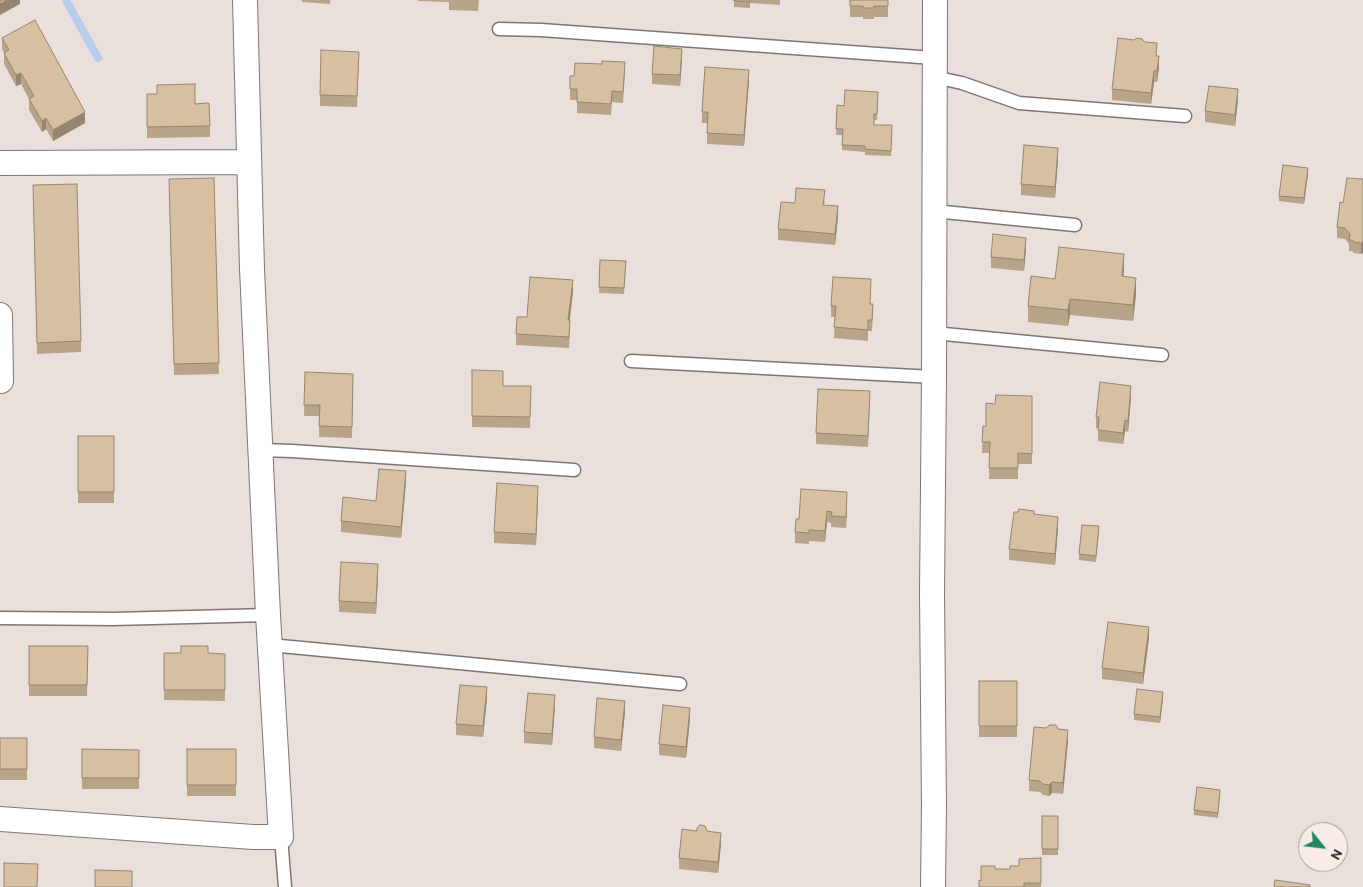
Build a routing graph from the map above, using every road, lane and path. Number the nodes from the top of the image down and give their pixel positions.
1 (246, 0) edge
2 (935, 0) edge
3 (498, 30) dead end
4 (934, 67) junction
5 (1185, 116) dead end
6 (249, 162) junction
7 (0, 163) edge
8 (934, 211) junction
9 (1075, 225) dead end
10 (0, 315) edge
11 (934, 333) junction
12 (1162, 355) dead end
13 (630, 361) dead end
14 (934, 376) junction
15 (1, 380) edge
16 (261, 450) junction
17 (574, 470) dead end
18 (268, 614) junction
19 (0, 618) edge
20 (270, 645) junction
21 (680, 684) dead end
22 (0, 819) edge
23 (281, 837) junction
24 (285, 887) edge
25 (932, 887) edge

1 - 6 street
2 - 4 street
3 - 4 lane
4 - 5 lane
4 - 8 street
6 - 7 street
6 - 16 street
8 - 9 lane
8 - 11 street
10 - 15 street
11 - 12 lane
11 - 14 street
13 - 14 lane
14 - 25 street
16 - 17 lane
16 - 18 street
18 - 19 lane
18 - 20 street
20 - 21 lane
20 - 23 street
22 - 23 street
23 - 24 lane

